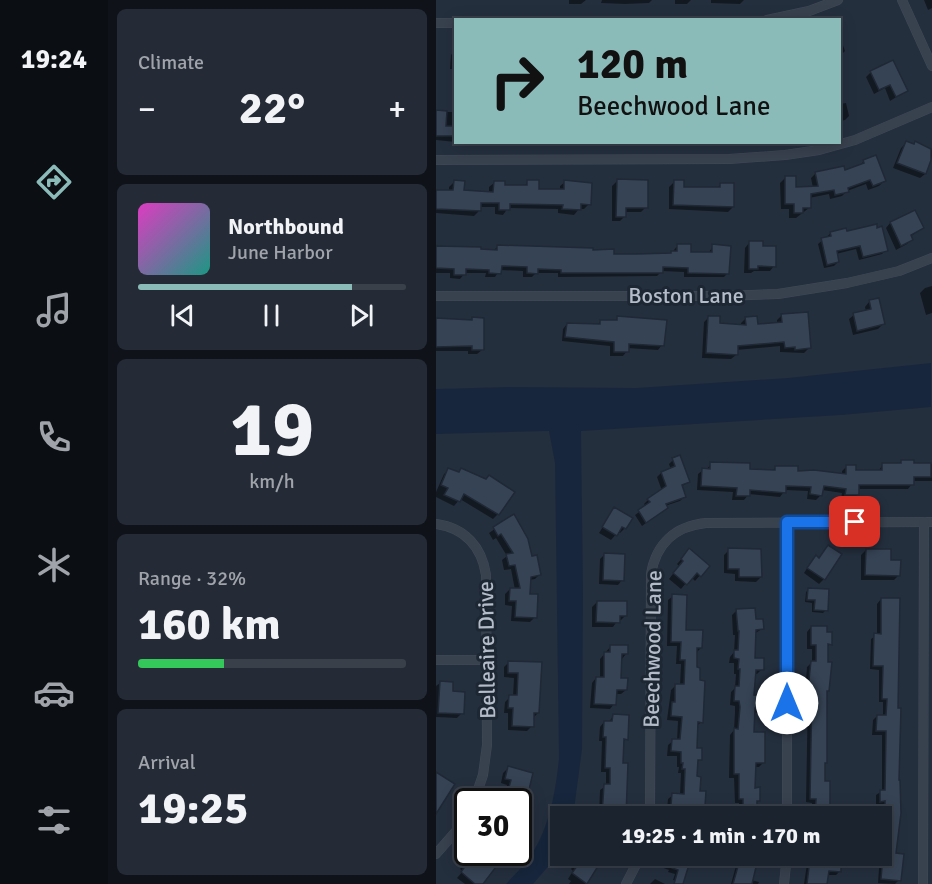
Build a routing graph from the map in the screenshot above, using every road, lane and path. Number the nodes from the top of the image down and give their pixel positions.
1 (838, 0) edge
2 (902, 0) edge
3 (776, 18) edge
4 (436, 23) edge
5 (454, 23) edge
6 (931, 66) edge
7 (931, 108) edge
8 (841, 144) edge
9 (841, 144) edge
10 (436, 160) edge
11 (931, 258) edge
12 (436, 296) edge
13 (787, 522) junction
14 (927, 522) edge
15 (436, 524) edge
16 (436, 660) edge
17 (487, 660) junction
18 (478, 788) edge
19 (650, 806) edge
20 (787, 806) edge
21 (454, 833) edge
22 (437, 850) edge
23 (635, 866) edge
24 (786, 866) edge
25 (626, 884) edge
26 (784, 884) edge
27 (923, 884) edge

1 - 3 street
2 - 6 street
4 - 5 street
7 - 8 street
9 - 10 street
11 - 12 street, Boston Lane
13 - 14 street, Beechwood Lane
13 - 19 street, Beechwood Lane
13 - 20 street
14 - 27 street
15 - 17 street, Belleaire Drive
16 - 17 street
17 - 18 street, Belleaire Drive
21 - 22 street
23 - 25 street
24 - 26 street

